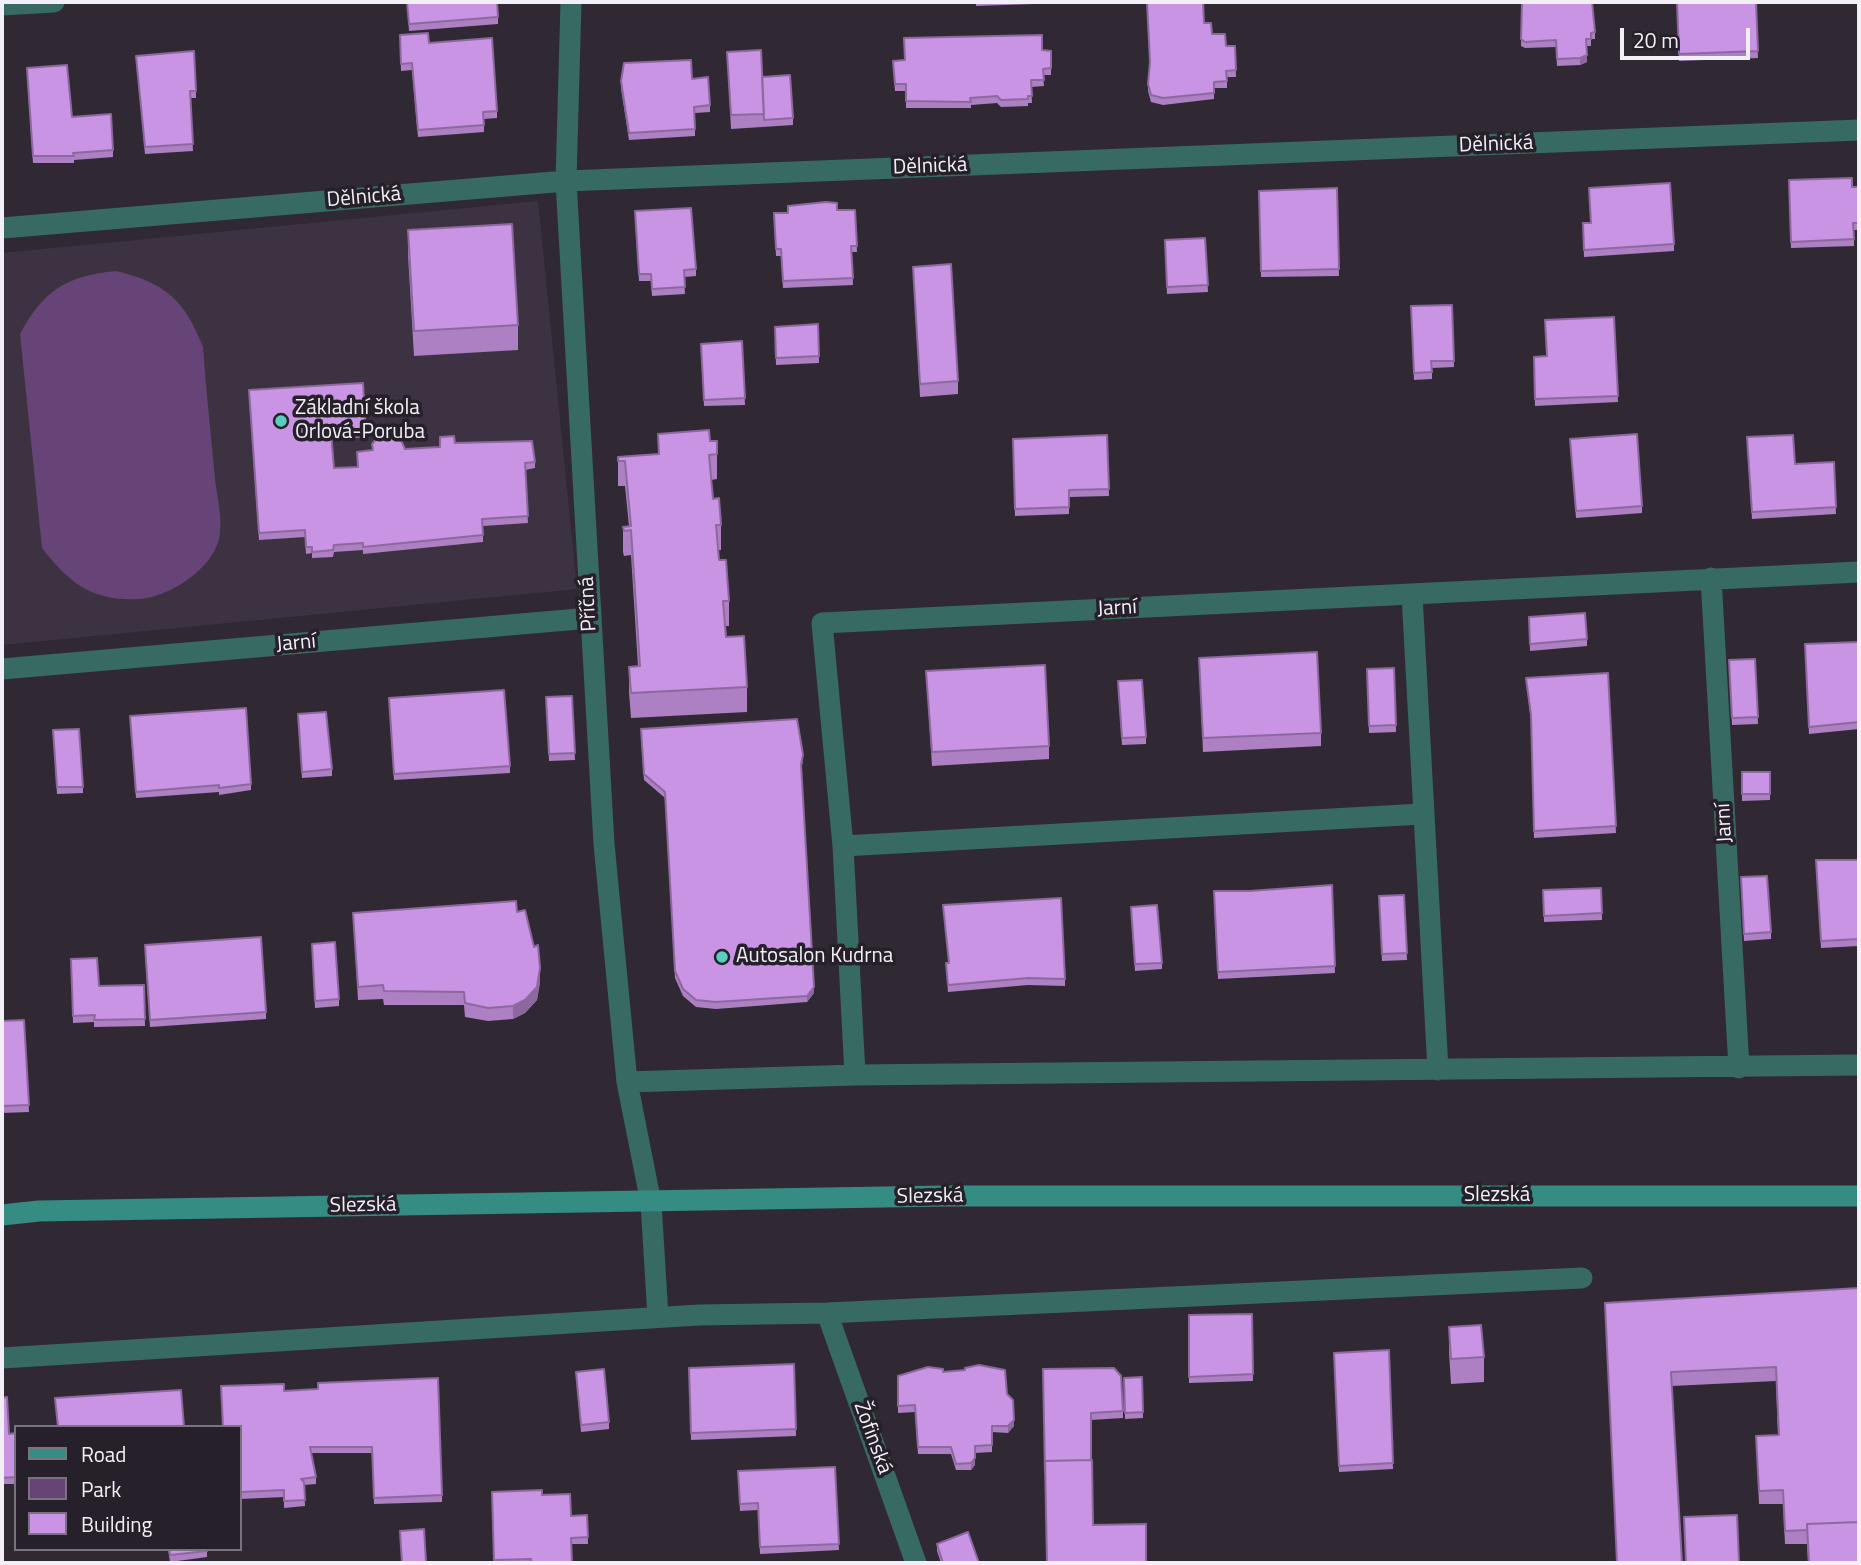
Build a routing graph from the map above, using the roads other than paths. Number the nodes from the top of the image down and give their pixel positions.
1 (54, 2) edge
2 (571, 2) edge
3 (2, 5) edge
4 (1859, 131) edge
5 (566, 181) junction
6 (2, 228) edge
7 (1859, 572) edge
8 (1711, 578) junction
9 (1412, 595) junction
10 (590, 618) junction
11 (2, 669) edge
12 (1422, 814) junction
13 (842, 846) junction
14 (1859, 1065) edge
15 (1740, 1068) junction
16 (1438, 1070) junction
17 (855, 1075) junction
18 (627, 1082) junction
19 (1859, 1196) edge
20 (651, 1203) junction
21 (2, 1215) edge
22 (1582, 1278) dead end
23 (827, 1313) junction
24 (658, 1317) junction
25 (2, 1358) edge
26 (916, 1563) edge

1 - 3 street
2 - 5 street, Příčná
4 - 5 street, Dělnická
5 - 6 street, Dělnická
5 - 10 street, Příčná
7 - 8 street, Jarní
8 - 9 street, Jarní
8 - 15 street, Jarní
9 - 12 street
9 - 13 street, Jarní
10 - 11 street, Jarní
10 - 18 street, Příčná
12 - 13 street
12 - 16 street
13 - 17 street
14 - 15 street
15 - 16 street
16 - 17 street
17 - 18 street
18 - 20 street, Příčná
19 - 20 street, Slezská
20 - 21 street, Slezská
20 - 24 street, Příčná
22 - 23 street
23 - 24 street
23 - 26 street, Žofinská
24 - 25 street

